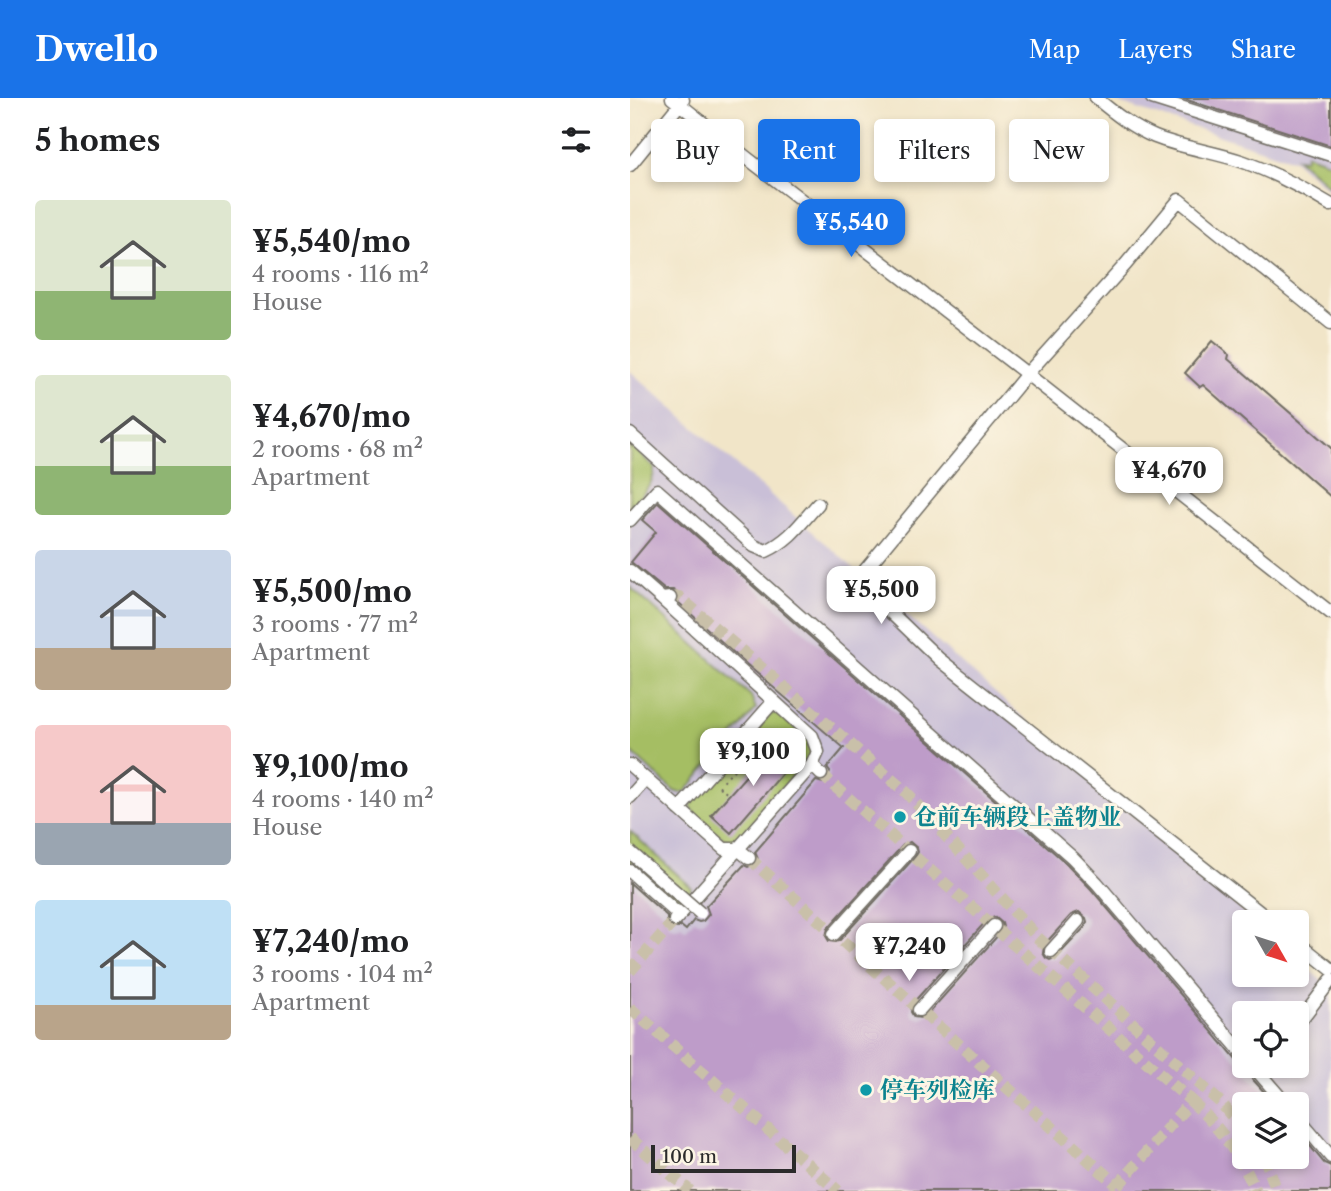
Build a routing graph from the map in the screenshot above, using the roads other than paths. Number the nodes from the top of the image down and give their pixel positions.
1 (1096, 98) edge
2 (1152, 98) edge
3 (679, 100) edge
4 (1331, 155) edge
5 (630, 165) edge
6 (1331, 205) edge
7 (1331, 323) edge
8 (1027, 374) junction
9 (630, 434) edge
10 (673, 472) junction
11 (657, 490) junction
12 (818, 503) dead end
13 (630, 520) edge
14 (630, 571) edge
15 (1331, 613) edge
16 (774, 701) junction
17 (630, 765) edge
18 (646, 779) junction
19 (630, 797) edge
20 (679, 809) junction
21 (738, 849) junction
22 (909, 851) dead end
23 (630, 852) edge
24 (749, 858) tunnel mouth
25 (630, 871) edge
26 (1257, 910) edge
27 (700, 913) dead end
28 (1079, 921) dead end
29 (993, 926) dead end
30 (834, 934) dead end
31 (1051, 951) dead end
32 (1309, 952) edge
33 (1331, 969) edge
34 (1331, 980) edge
35 (1309, 1009) edge
36 (919, 1010) dead end
37 (1232, 1041) edge
38 (1309, 1131) edge
39 (1331, 1157) edge

1 - 6 street
2 - 4 street
3 - 5 street
3 - 8 street
7 - 8 street
8 - 15 street
8 - 26 street
9 - 10 street
10 - 11 street
10 - 12 street
11 - 13 street
11 - 37 street
14 - 16 street
16 - 20 street
16 - 21 street
17 - 18 street
18 - 19 street
18 - 20 street
20 - 21 street
21 - 24 street
21 - 25 street
22 - 30 street
23 - 27 street, bridge
28 - 31 street
29 - 36 street
32 - 33 street
34 - 35 street
38 - 39 street

